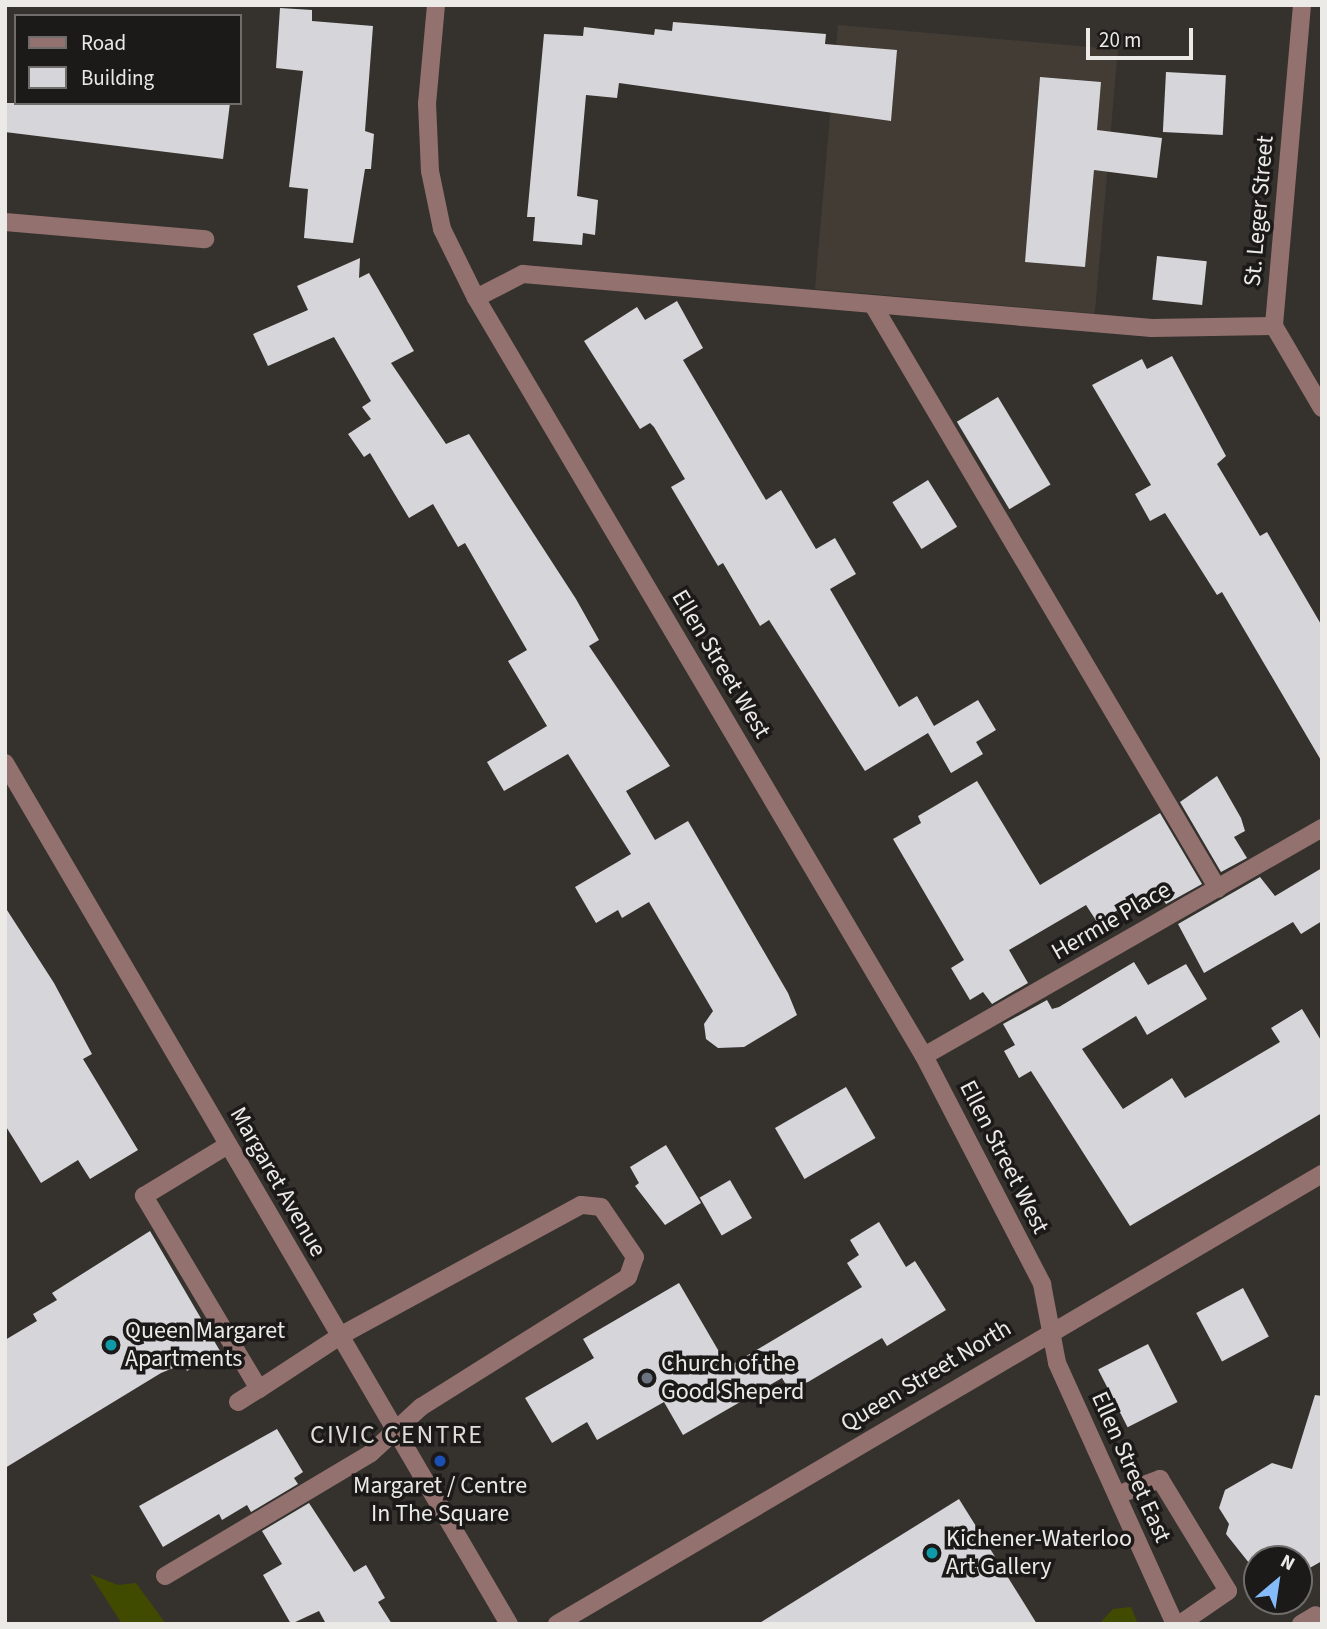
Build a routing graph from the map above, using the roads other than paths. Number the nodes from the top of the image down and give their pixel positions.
1 (436, 5) edge
2 (1302, 5) edge
3 (5, 222) edge
4 (205, 239) dead end
5 (476, 298) junction
6 (873, 304) junction
7 (1274, 326) junction
8 (1322, 408) edge
9 (5, 763) edge
10 (1322, 828) edge
11 (1218, 888) junction
12 (924, 1056) junction
13 (228, 1145) junction
14 (1322, 1174) edge
15 (1054, 1328) junction
16 (340, 1336) junction
17 (259, 1389) junction
18 (238, 1402) dead end
19 (395, 1428) junction
20 (1117, 1495) junction
21 (165, 1576) dead end
22 (509, 1624) edge
23 (557, 1624) edge
24 (1175, 1624) edge
25 (1180, 1624) edge

1 - 5 street, Ellen Street West
2 - 7 street, St. Leger Street
3 - 4 street
5 - 6 street
5 - 12 street, Ellen Street West
6 - 7 street
6 - 11 street
7 - 8 street
9 - 13 street, Margaret Avenue
10 - 11 street, Hermie Place
11 - 12 street, Hermie Place
12 - 15 street, Ellen Street West
13 - 16 street, Margaret Avenue
13 - 17 street
14 - 15 street, Queen Street North
15 - 20 street, Ellen Street East
15 - 23 street, Queen Street North
16 - 17 street
16 - 19 street, Margaret Avenue
16 - 19 street
17 - 18 street
19 - 21 street
19 - 22 street, Margaret Avenue
20 - 24 street, Ellen Street East
20 - 25 street

